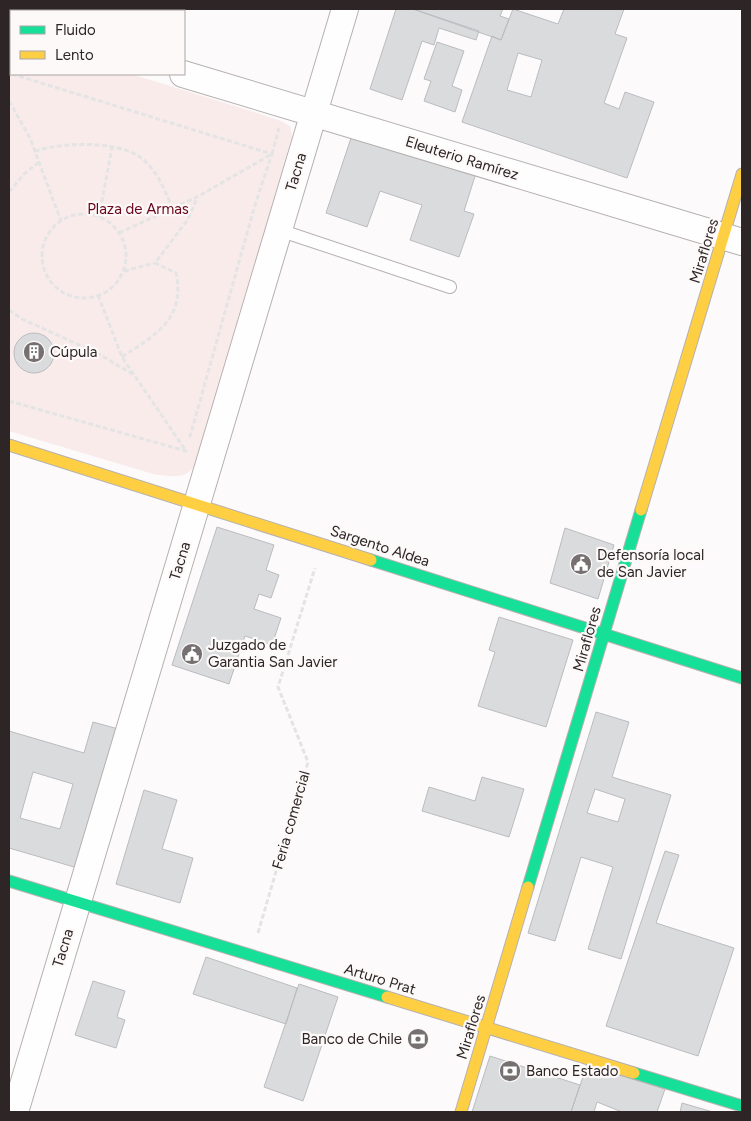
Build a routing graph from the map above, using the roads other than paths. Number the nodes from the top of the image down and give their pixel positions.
1 (345, 9) edge
2 (185, 75) edge
3 (314, 112) junction
4 (742, 174) edge
5 (279, 230) junction
6 (733, 240) edge
7 (450, 287) dead end
8 (9, 444) edge
9 (199, 494) junction
10 (604, 634) junction
11 (742, 678) edge
12 (9, 881) edge
13 (78, 902) junction
14 (487, 1027) junction
15 (742, 1106) edge
16 (14, 1112) edge
17 (461, 1112) edge

1 - 3 street, Tacna
2 - 3 street, Eleuterio Ramírez
3 - 5 street, Tacna
3 - 6 street, Eleuterio Ramírez
4 - 6 street, Miraflores
5 - 7 lane
5 - 9 street, Tacna
6 - 10 street, Miraflores
8 - 9 street, Sargento Aldea
9 - 10 street, Sargento Aldea
9 - 13 street, Tacna
10 - 11 street, Sargento Aldea
10 - 14 street, Miraflores
12 - 13 street, Arturo Prat
13 - 14 street, Arturo Prat
13 - 16 street, Tacna
14 - 15 street, Arturo Prat
14 - 17 street, Miraflores

